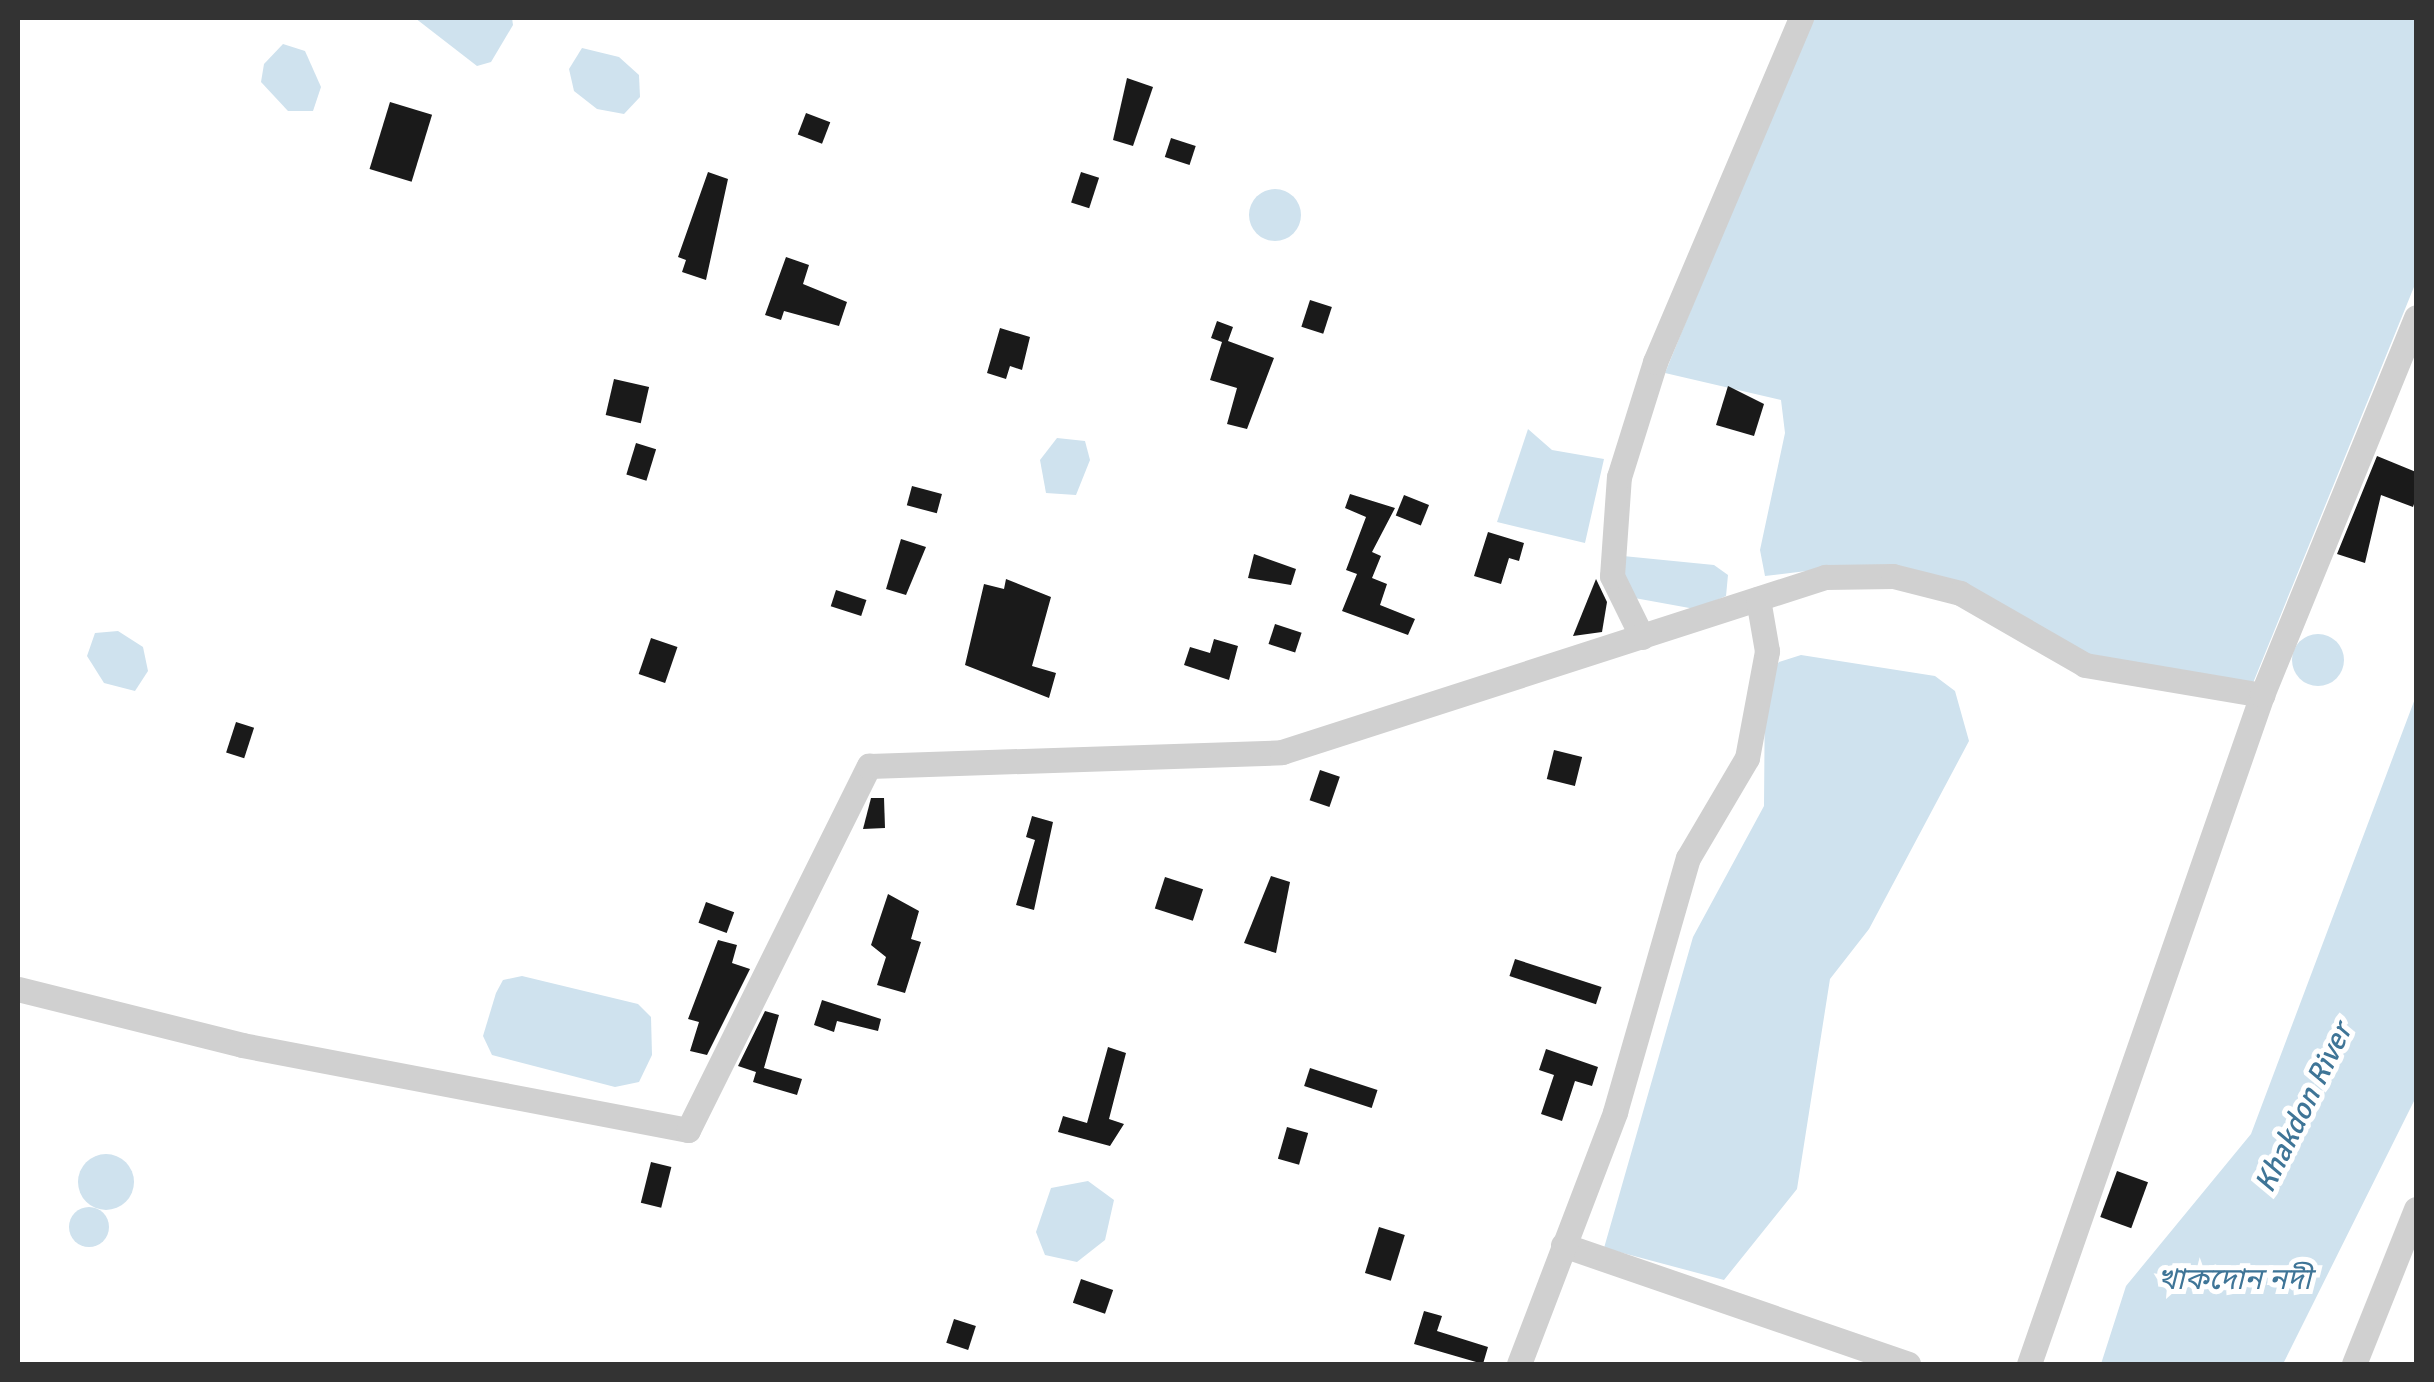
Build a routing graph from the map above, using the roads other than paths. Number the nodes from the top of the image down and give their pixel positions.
1 (1801, 18) edge
2 (2416, 318) edge
3 (1758, 599) junction
4 (1642, 637) junction
5 (2262, 695) junction
6 (18, 988) edge
7 (2416, 1209) edge
8 (1562, 1245) junction
9 (1519, 1364) edge
10 (1908, 1364) edge
11 (2029, 1364) edge
12 (2354, 1364) edge

1 - 4 street
2 - 5 street
3 - 4 street
3 - 5 street
3 - 8 street
4 - 6 street
5 - 11 street
7 - 12 street
8 - 9 street
8 - 10 street

